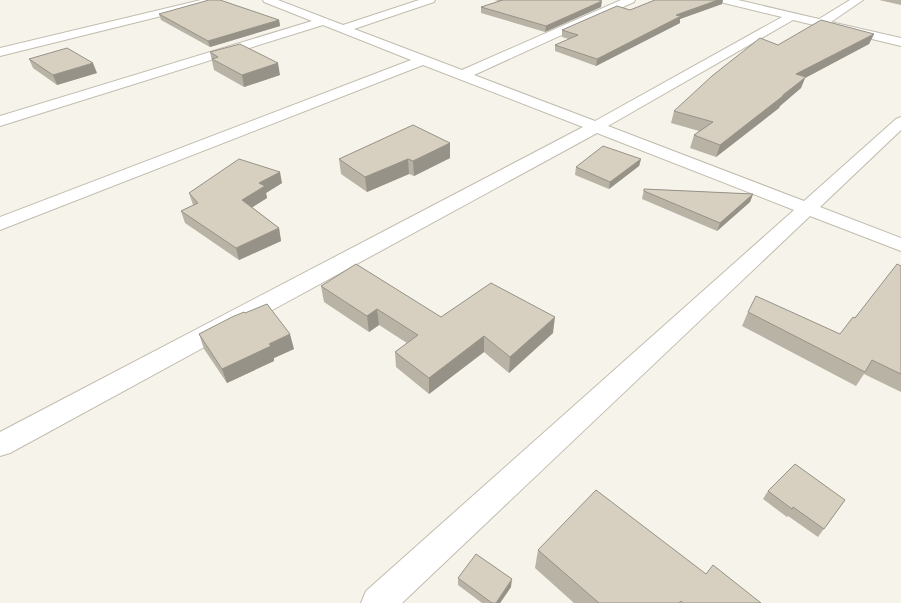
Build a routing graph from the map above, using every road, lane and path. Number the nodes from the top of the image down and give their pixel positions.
1 (214, 0) edge
2 (268, 0) edge
3 (430, 0) edge
4 (630, 0) edge
5 (724, 0) edge
6 (858, 0) edge
7 (792, 16) junction
8 (324, 22) junction
9 (821, 23) junction
10 (343, 29) junction
11 (901, 42) edge
12 (0, 52) edge
13 (423, 60) junction
14 (462, 75) junction
15 (0, 121) edge
16 (901, 122) edge
17 (596, 127) junction
18 (807, 208) junction
19 (0, 224) edge
20 (901, 245) edge
21 (0, 446) edge
22 (378, 603) edge

1 - 12 street
2 - 8 street
3 - 10 street
4 - 14 street
5 - 7 street
6 - 9 street
7 - 9 street
7 - 17 street
8 - 10 street
8 - 15 street
9 - 11 street
10 - 13 street
13 - 14 street
13 - 19 street
14 - 17 street
16 - 18 street
17 - 18 street
17 - 21 street
18 - 20 street
18 - 22 street

